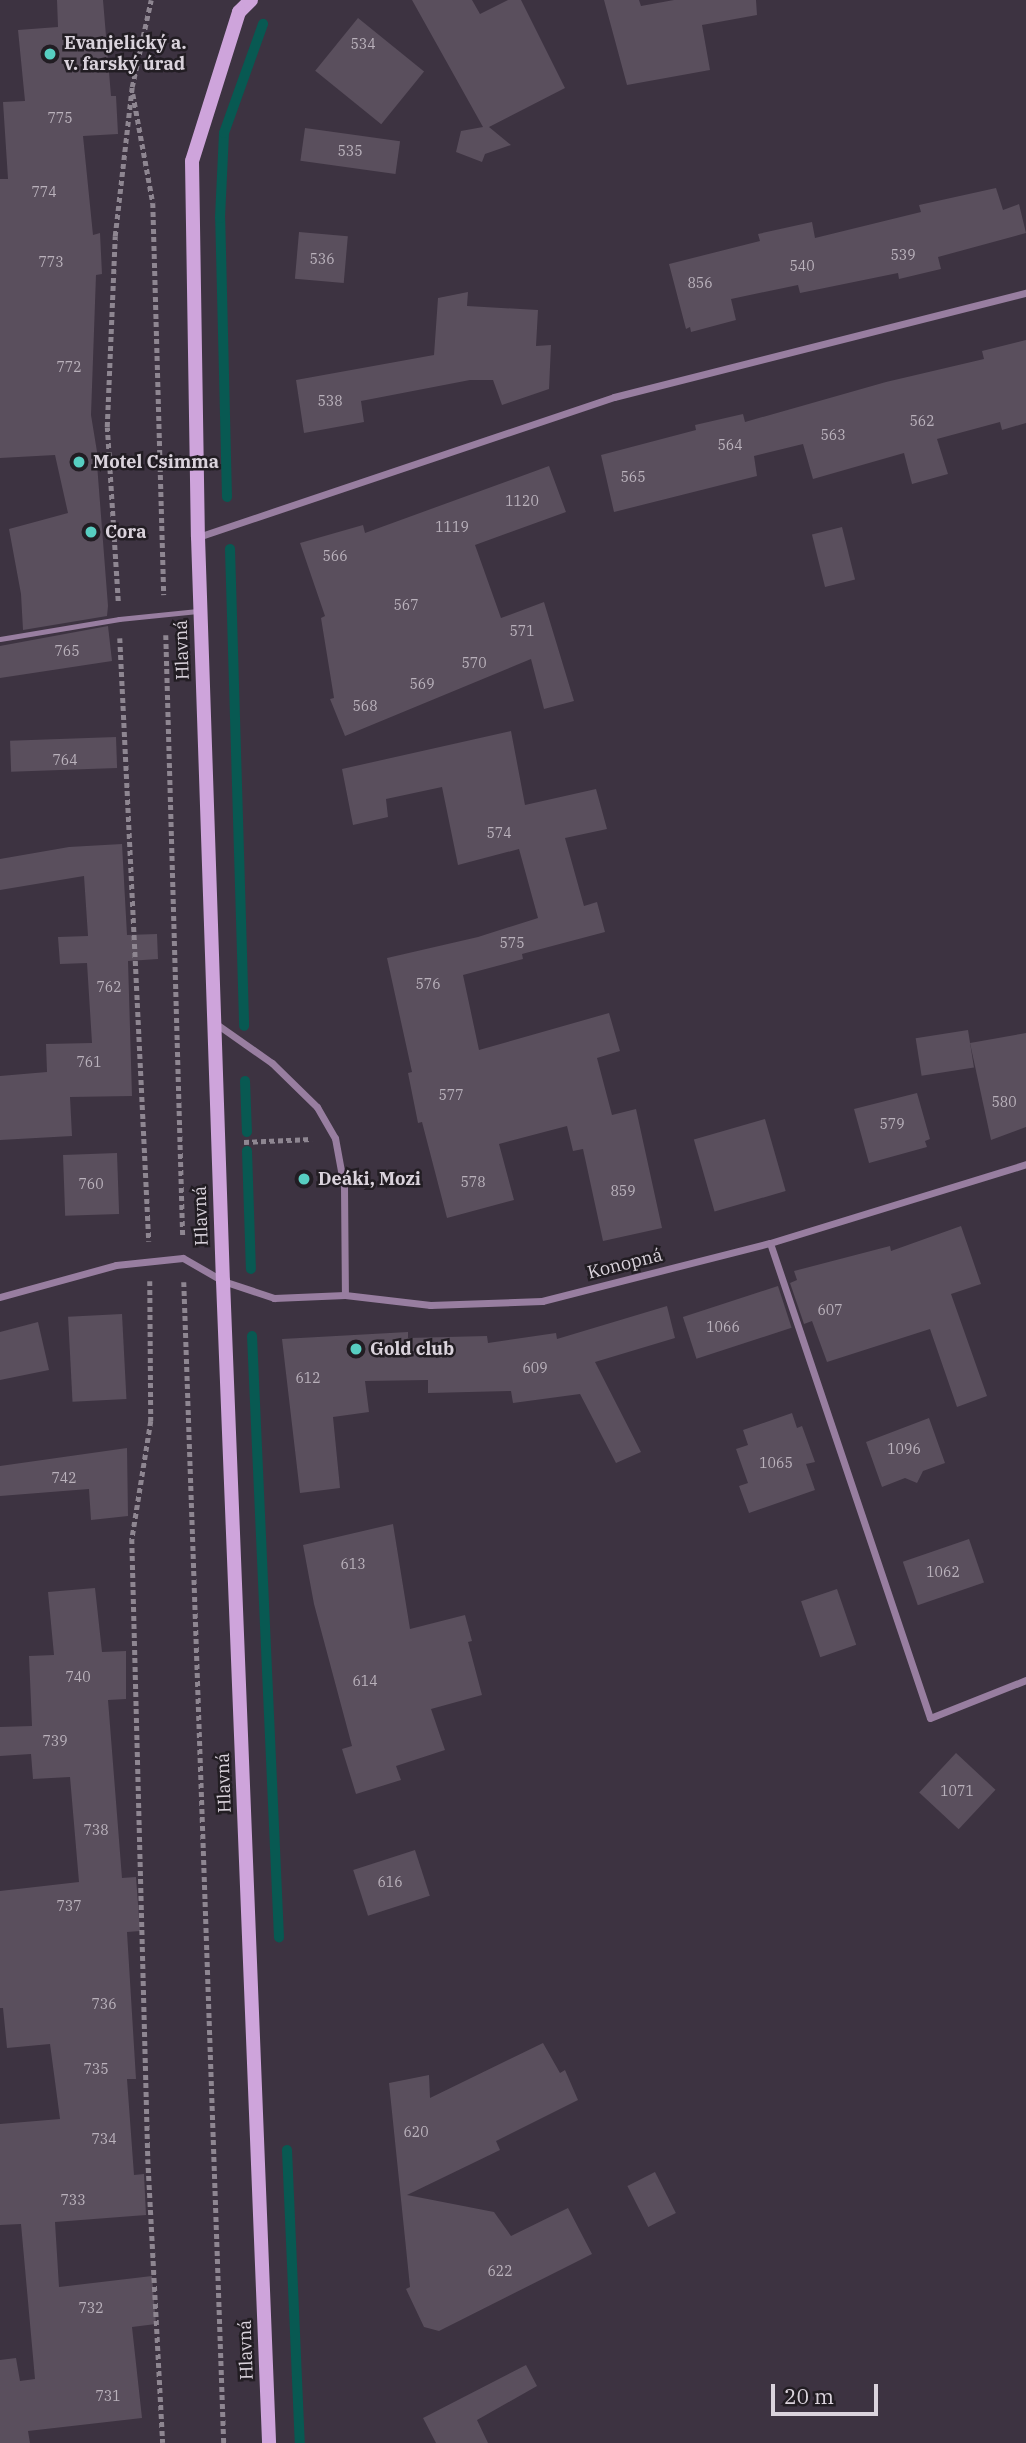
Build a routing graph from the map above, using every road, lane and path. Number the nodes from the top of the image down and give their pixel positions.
1 (151, 0) edge
2 (251, 0) edge
3 (132, 87) dead end
4 (1026, 293) edge
5 (198, 537) junction
6 (200, 610) junction
7 (0, 639) edge
8 (214, 1023) junction
9 (335, 1138) junction
10 (218, 1143) junction
11 (180, 1145) dead end
12 (1026, 1164) edge
13 (770, 1243) junction
14 (223, 1281) junction
15 (345, 1295) junction
16 (0, 1297) edge
17 (1026, 1680) edge
18 (270, 2443) edge

1 - 3 path
2 - 5 street, Hlavná
4 - 5 street
5 - 6 street, Hlavná
6 - 7 lane
6 - 8 street, Hlavná
8 - 9 street
8 - 10 street, Hlavná
9 - 10 path
9 - 15 street
10 - 11 path
10 - 14 street, Hlavná
12 - 13 street, Konopná
13 - 15 street, Konopná
13 - 17 street
14 - 15 street, Konopná
14 - 16 street, Konopná
14 - 18 street, Hlavná

